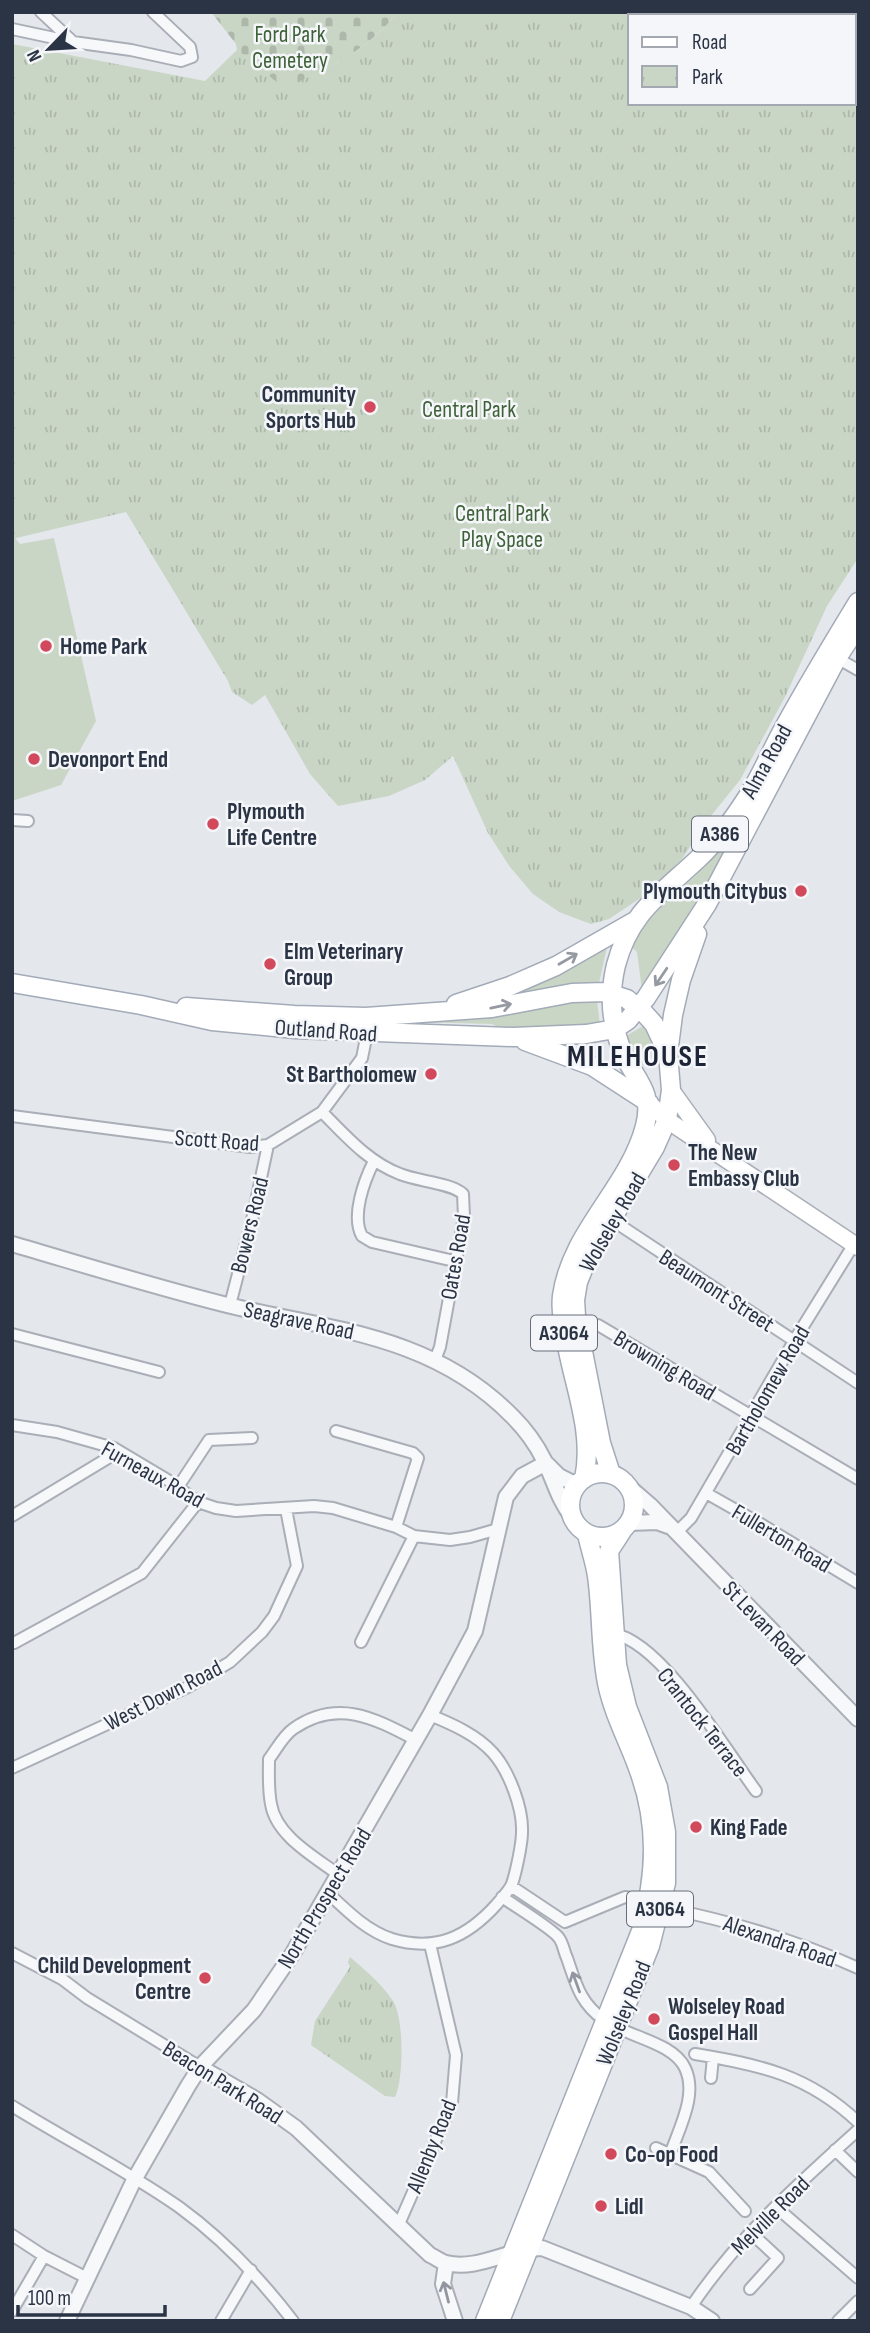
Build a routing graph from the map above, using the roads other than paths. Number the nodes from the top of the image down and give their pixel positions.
1 (41, 12) edge
2 (153, 12) edge
3 (12, 29) edge
4 (73, 42) junction
5 (858, 602) edge
6 (858, 626) edge
7 (837, 658) junction
8 (858, 670) edge
9 (12, 820) edge
10 (29, 821) dead end
11 (707, 905) junction
12 (633, 922) junction
13 (12, 983) edge
14 (12, 993) edge
15 (61, 993) junction
16 (612, 993) junction
17 (141, 1005) junction
18 (639, 1008) junction
19 (433, 1012) junction
20 (615, 1029) junction
21 (367, 1033) junction
22 (513, 1037) junction
23 (668, 1054) junction
24 (670, 1090) junction
25 (649, 1104) junction
26 (322, 1112) junction
27 (12, 1116) edge
28 (667, 1120) junction
29 (268, 1145) junction
30 (715, 1150) junction
31 (374, 1161) junction
32 (612, 1220) junction
33 (12, 1244) edge
34 (856, 1245) edge
35 (454, 1261) junction
36 (230, 1305) junction
37 (578, 1326) junction
38 (12, 1334) edge
39 (794, 1341) junction
40 (435, 1360) junction
41 (159, 1372) dead end
42 (858, 1383) edge
43 (751, 1418) junction
44 (12, 1425) edge
45 (336, 1431) dead end
46 (114, 1448) junction
47 (243, 1450) dead end
48 (546, 1463) junction
49 (611, 1474) junction
50 (858, 1479) edge
51 (581, 1482) junction
52 (628, 1486) junction
53 (177, 1487) junction
54 (706, 1493) junction
55 (198, 1502) junction
56 (286, 1508) junction
57 (12, 1516) edge
58 (572, 1517) junction
59 (396, 1527) junction
60 (626, 1527) junction
61 (498, 1529) junction
62 (673, 1530) junction
63 (587, 1534) junction
64 (414, 1536) junction
65 (858, 1583) edge
66 (614, 1634) junction
67 (361, 1642) dead end
68 (14, 1643) dead end
69 (430, 1715) junction
70 (858, 1719) edge
71 (416, 1740) junction
72 (12, 1768) edge
73 (756, 1791) dead end
74 (339, 1875) junction
75 (511, 1886) junction
76 (328, 1893) junction
77 (502, 1897) junction
78 (655, 1903) junction
79 (565, 1922) junction
80 (559, 1937) junction
81 (430, 1944) junction
82 (12, 1953) edge
83 (858, 1968) edge
84 (611, 2024) junction
85 (695, 2054) dead end
86 (713, 2057) junction
87 (200, 2067) junction
88 (711, 2078) dead end
89 (12, 2106) edge
90 (858, 2122) edge
91 (858, 2130) edge
92 (656, 2148) dead end
93 (835, 2150) junction
94 (670, 2155) junction
95 (716, 2161) dead end
96 (709, 2172) junction
97 (858, 2172) edge
98 (134, 2180) junction
99 (776, 2207) junction
100 (746, 2211) dead end
101 (399, 2224) junction
102 (750, 2232) junction
103 (12, 2235) edge
104 (522, 2249) junction
105 (44, 2256) junction
106 (446, 2263) junction
107 (251, 2270) junction
108 (87, 2278) junction
109 (858, 2278) edge
110 (750, 2289) dead end
111 (858, 2301) edge
112 (691, 2307) junction
113 (12, 2311) edge
114 (67, 2321) edge
115 (221, 2321) edge
116 (293, 2321) edge
117 (455, 2321) edge
118 (485, 2321) edge
119 (500, 2321) edge
120 (712, 2321) edge
121 (838, 2321) edge

1 - 4 street
2 - 4 street
3 - 4 street
5 - 12 main road, Alma Road / A386
6 - 7 main road, Alma Road / A386
7 - 8 street
7 - 11 main road, Alma Road / A386
9 - 10 street
11 -> 18 main road, Alma Road / A386
11 - 23 main road, Alma Road / A386
12 - 16 main road, Alma Road
19 -> 12 main road, Outland Road / A386
13 - 15 main road, Outland Road / A386
14 - 15 main road, Outland Road / A386
15 - 17 main road, Outland Road / A386
16 - 18 main road, Outland Road / A386
19 -> 16 main road, Outland Road / A386
16 - 20 main road, Alma Road
17 - 19 main road, Outland Road / A386
17 - 21 main road, Outland Road / A386
18 - 20 main road, Alma Road / A386
18 - 23 main road, Outland Road / A386
20 - 22 main road, Outland Road / A386
20 - 25 main road
21 - 22 main road, Outland Road / A386
21 - 26 street, Scott Road
22 - 25 main road, Outland Road / A386
23 - 24 main road, Wolseley Road / A3064
24 - 28 main road, Wolseley Road / A3064
24 - 30 main road
25 - 28 main road, Outland Road
25 - 51 main road, Wolseley Road / A3064
26 - 29 street, Scott Road
26 - 31 street, Oates Road
27 - 29 street, Scott Road
28 - 30 main road, Outland Road
28 - 32 main road, Wolseley Road / A3064
29 - 36 street, Bowers Road
30 - 34 main road, Outland Road
31 - 35 street, Oates Road
31 - 35 street
32 - 37 main road, Wolseley Road / A3064
32 - 39 street, Beaumont Street
33 - 36 street, Seagrave Road
34 - 39 street, Bartholomew Road
35 - 40 street, Oates Road
36 - 40 street, Seagrave Road
37 - 43 street, Browning Road
37 - 49 main road, Wolseley Road / A3064
38 - 41 street
39 - 42 street, Beaumont Street
39 - 43 street, Bartholomew Road
40 - 48 street, Seagrave Road
43 - 50 street, Browning Road
43 - 54 street, Bartholomew Road
44 - 46 street, Furneaux Road
45 - 59 street
46 - 53 street, Furneaux Road
46 - 57 street
47 - 53 street
48 - 51 street
48 - 58 street
48 - 61 street, North Prospect Road
49 - 51 main road
49 - 52 main road
51 - 58 main road
52 - 60 main road
52 - 62 street, St Levan Road
53 - 55 street, Furneaux Road
54 - 62 street, Bartholomew Road
54 - 65 street, Fullerton Road
55 - 56 street, Furneaux Road
55 - 68 street
56 - 59 street, Furneaux Road
56 - 72 street, West Down Road
58 - 63 main road
59 - 64 street, Furneaux Road
60 - 62 street
60 - 63 main road
60 - 66 main road, Wolseley Road / A3064
61 - 64 street, Furneaux Road
61 - 69 street, North Prospect Road
62 - 70 street, St Levan Road
63 - 78 main road, Wolseley Road / A3064
64 - 67 street
66 - 73 street, Crantock Terrace
66 - 78 main road, Wolseley Road / A3064
69 - 71 street, North Prospect Road
69 - 75 street
71 - 74 street, North Prospect Road
71 - 74 street
74 - 76 street, North Prospect Road
75 - 77 street
75 - 79 street
76 - 81 street
76 - 87 street, North Prospect Road
77 - 80 street
77 - 81 street
78 - 79 street, Alexandra Road
78 - 83 street, Alexandra Road
78 - 84 main road, Wolseley Road / A3064
79 - 80 street
84 -> 80 street
81 - 101 street, Allenby Road
82 - 87 street, Beacon Park Road
84 - 94 street
84 - 104 main road, Wolseley Road / A3064
85 - 86 street
86 - 88 street
86 - 90 street
87 - 98 street, North Prospect Road
87 - 101 street, Beacon Park Road
89 - 98 street
91 - 93 street, Melville Road
92 - 94 street
93 - 97 street
93 - 99 street, Melville Road
94 - 96 street
95 - 96 street
96 - 100 street
98 - 107 street
98 - 108 street, North Prospect Road
99 - 102 street, Melville Road
99 - 109 street
101 - 106 street, Beacon Park Road
102 - 110 street
102 - 112 street, Melville Road
103 - 105 street
104 - 106 street
104 - 112 street
104 - 118 main road, Wolseley Road / A3064
104 - 119 main road, Wolseley Road / A3064
105 - 108 street
105 - 113 street
117 -> 106 street
107 - 115 street
107 - 116 street
108 - 114 street, North Prospect Road
111 - 121 street
112 - 120 street

